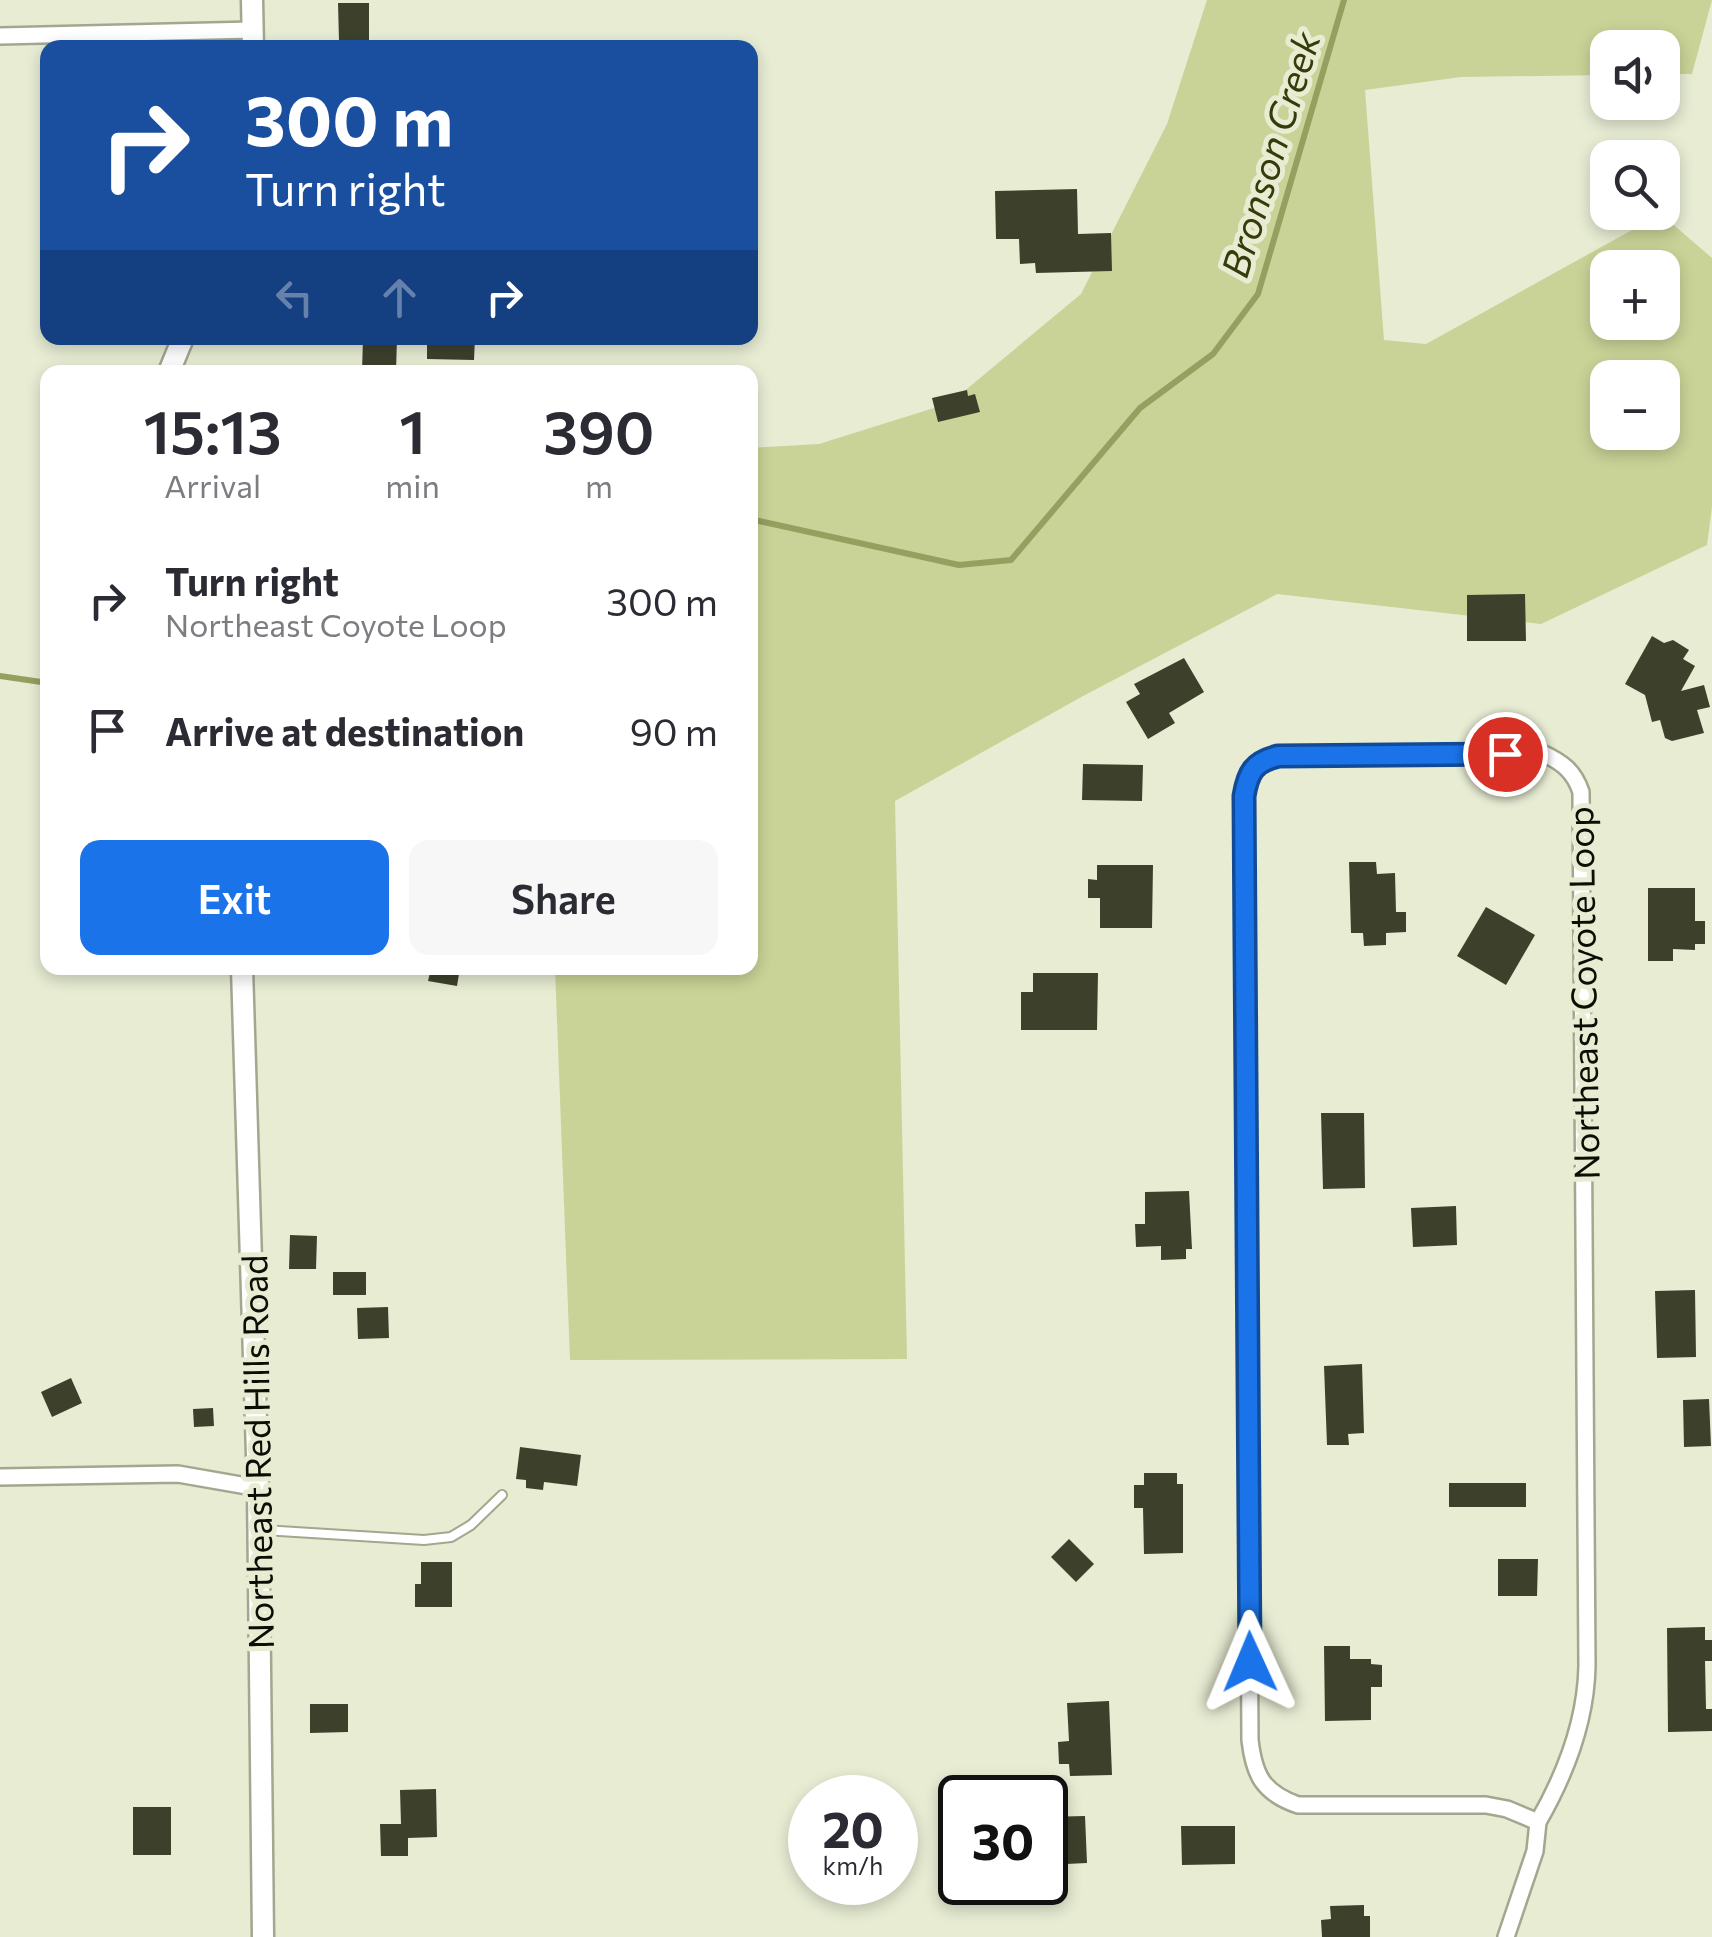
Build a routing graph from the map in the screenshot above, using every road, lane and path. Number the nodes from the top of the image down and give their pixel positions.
1 (252, 0) edge
2 (0, 36) edge
3 (253, 39) edge
4 (242, 975) edge
5 (0, 1477) edge
6 (258, 1488) junction
7 (502, 1495) dead end
8 (258, 1530) junction
9 (1538, 1822) junction
10 (263, 1937) edge
11 (1506, 1937) edge

1 - 3 street
2 - 3 street
4 - 6 street, Northeast Red Hills Road
5 - 6 street
6 - 8 street, Northeast Red Hills Road
7 - 8 lane
8 - 10 street, Northeast Red Hills Road
9 - 9 street, Northeast Coyote Loop
9 - 11 street, Northeast Coyote Loop

